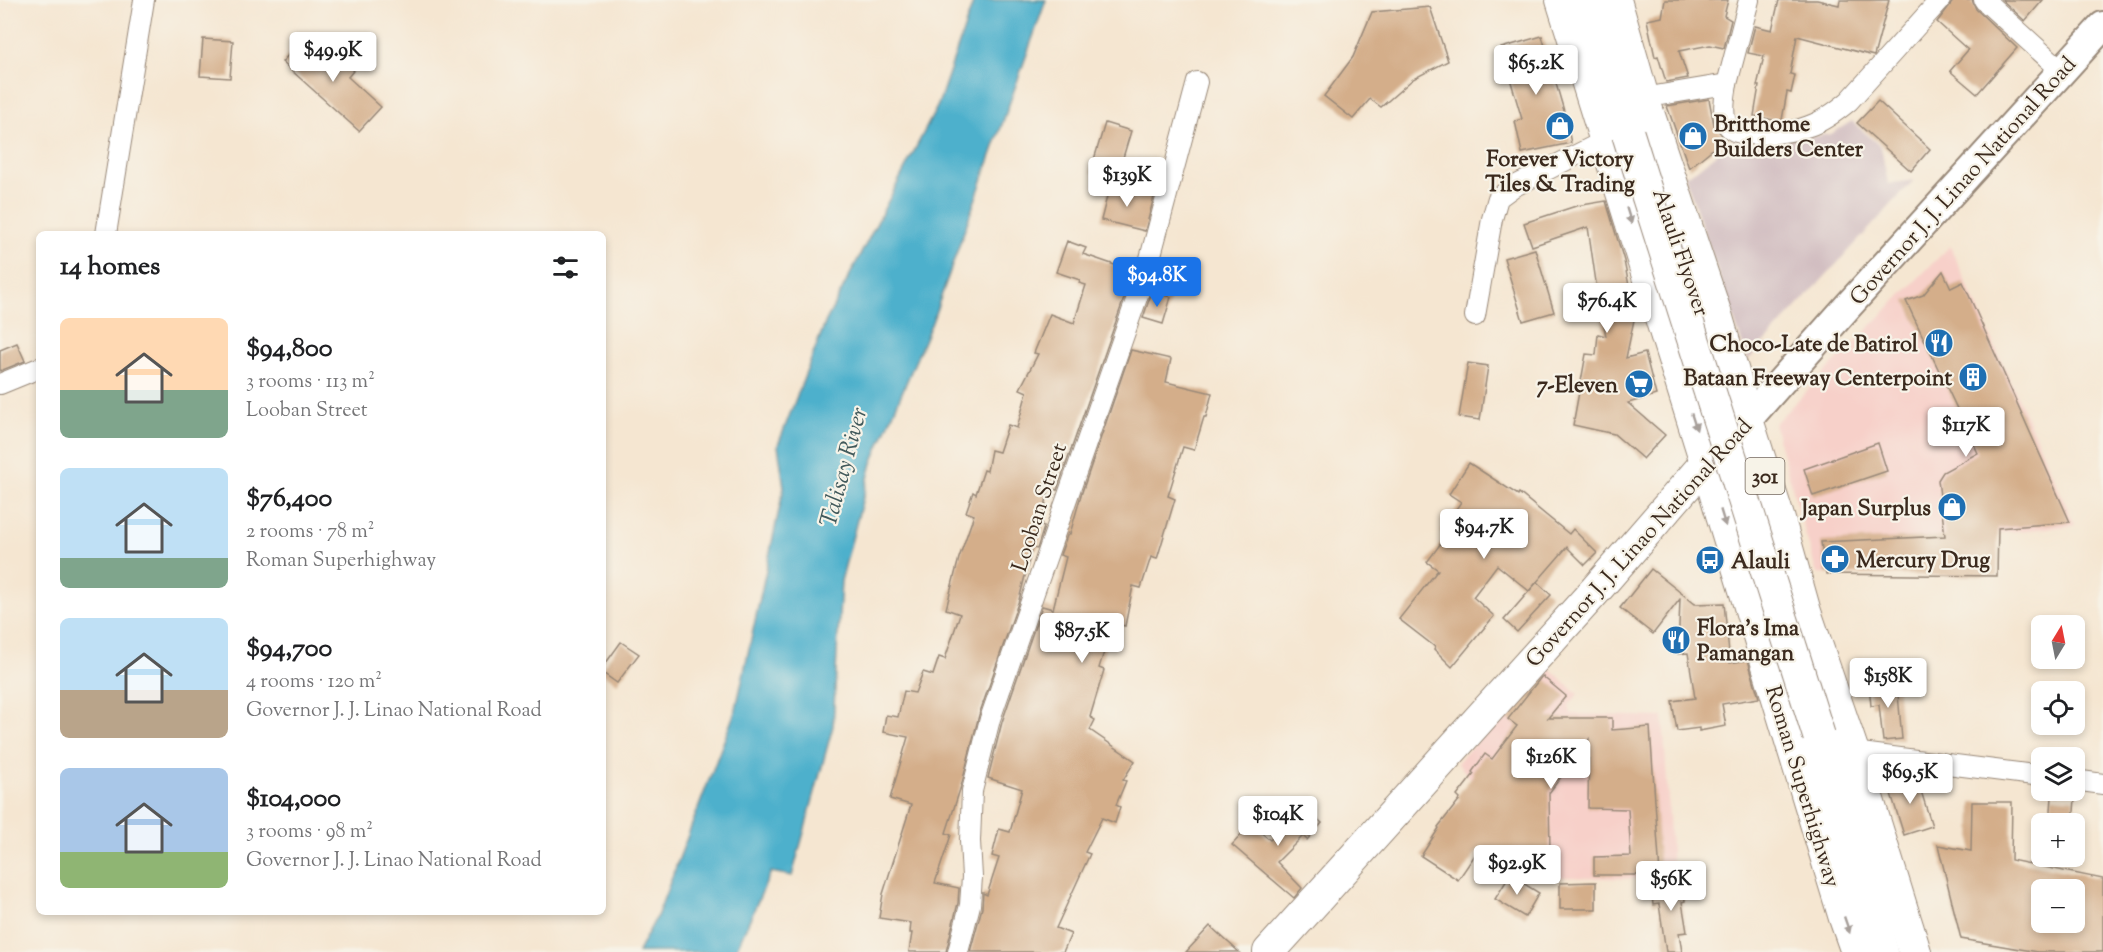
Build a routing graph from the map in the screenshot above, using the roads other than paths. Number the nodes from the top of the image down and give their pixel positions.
1 (144, 0) edge
2 (1562, 0) edge
3 (1584, 0) edge
4 (1600, 0) edge
5 (1615, 0) edge
6 (1749, 0) edge
7 (1940, 0) edge
8 (1984, 0) edge
9 (2103, 26) edge
10 (2062, 71) junction
11 (1197, 82) dead end
12 (1727, 84) junction
13 (1643, 98) junction
14 (1625, 136) junction
15 (106, 231) edge
16 (1475, 316) dead end
17 (36, 369) edge
18 (0, 384) edge
19 (1746, 420) junction
20 (1706, 462) junction
21 (1836, 740) junction
22 (2031, 774) edge
23 (2085, 782) edge
24 (2103, 784) edge
25 (958, 952) edge
26 (1269, 952) edge
27 (1857, 952) edge
28 (1882, 952) edge
29 (1901, 952) edge
30 (1915, 952) edge

1 - 15 street
2 - 14 main road, Roman Superhighway / 301
3 - 14 main road, Alauli Flyover
4 - 14 main road, Alauli Flyover
5 - 13 main road, 301
6 - 12 street
7 - 12 street
8 - 10 street
9 - 10 main road, Governor J. J. Linao National Road
10 - 19 main road, Governor J. J. Linao National Road
11 - 25 street, Looban Street
12 - 13 street
13 - 19 main road, 301
14 - 16 street
14 -> 20 main road, Roman Superhighway / 301
14 - 21 main road, Alauli Flyover, bridge
17 - 18 street
19 - 20 main road, Governor J. J. Linao National Road
19 - 21 main road, 301
20 - 26 main road, Governor J. J. Linao National Road
20 -> 27 main road, Roman Superhighway / 301
21 - 22 street
21 - 28 main road, Alauli Flyover
21 - 29 main road, Alauli Flyover
21 - 30 main road, 301
23 - 24 street

